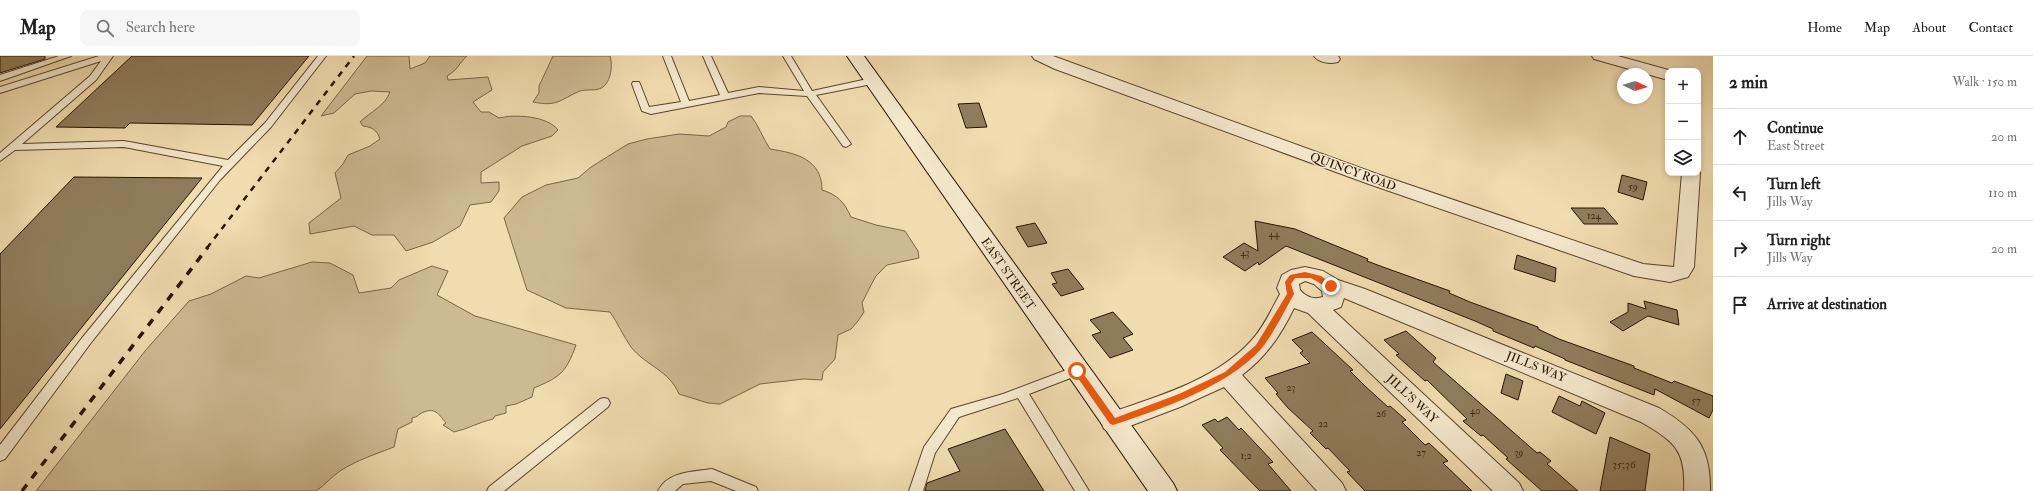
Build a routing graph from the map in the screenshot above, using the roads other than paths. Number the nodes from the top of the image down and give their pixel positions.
1 (67, 56) edge
2 (108, 56) edge
3 (322, 56) edge
4 (667, 56) edge
5 (707, 56) edge
6 (787, 56) edge
7 (855, 56) edge
8 (1040, 56) edge
9 (1600, 56) edge
10 (1665, 74) edge
11 (0, 78) edge
12 (872, 81) junction
13 (636, 84) dead end
14 (0, 90) edge
15 (810, 94) junction
16 (725, 97) junction
17 (686, 104) junction
18 (846, 144) dead end
19 (12, 147) junction
20 (0, 158) edge
21 (231, 164) junction
22 (1691, 176) edge
23 (1331, 286) junction
24 (1290, 294) junction
25 (1315, 306) junction
26 (1077, 371) junction
27 (1227, 374) junction
28 (1021, 392) junction
29 (604, 403) dead end
30 (1113, 422) junction
31 (0, 455) edge
32 (494, 491) edge
33 (665, 491) edge
34 (751, 491) edge
35 (916, 491) edge
36 (1082, 491) edge
37 (1162, 491) edge
38 (1333, 491) edge
39 (1510, 491) edge
40 (1697, 491) edge

1 - 11 lane
2 - 14 lane
2 - 19 lane
3 - 21 lane
4 - 17 lane
5 - 16 lane
6 - 15 lane
7 - 12 main road, EAST STREET
8 - 22 street, QUINCY ROAD
9 - 10 street
12 - 15 lane
12 - 26 main road, EAST STREET
13 - 17 lane
15 - 16 lane
15 - 18 lane
16 - 17 lane
19 - 20 lane
19 - 21 lane
21 - 31 lane
23 - 24 street, JILLS WAY
23 - 25 street
23 - 40 street, JILLS WAY
24 - 25 street
24 - 27 street, JILLS WAY
25 - 39 street, JILL'S WAY
26 - 28 lane
26 - 30 main road, EAST STREET
27 - 30 street, JILLS WAY
27 - 38 street
28 - 35 lane
28 - 36 lane
29 - 32 lane
30 - 37 main road, EAST STREET
33 - 34 lane

